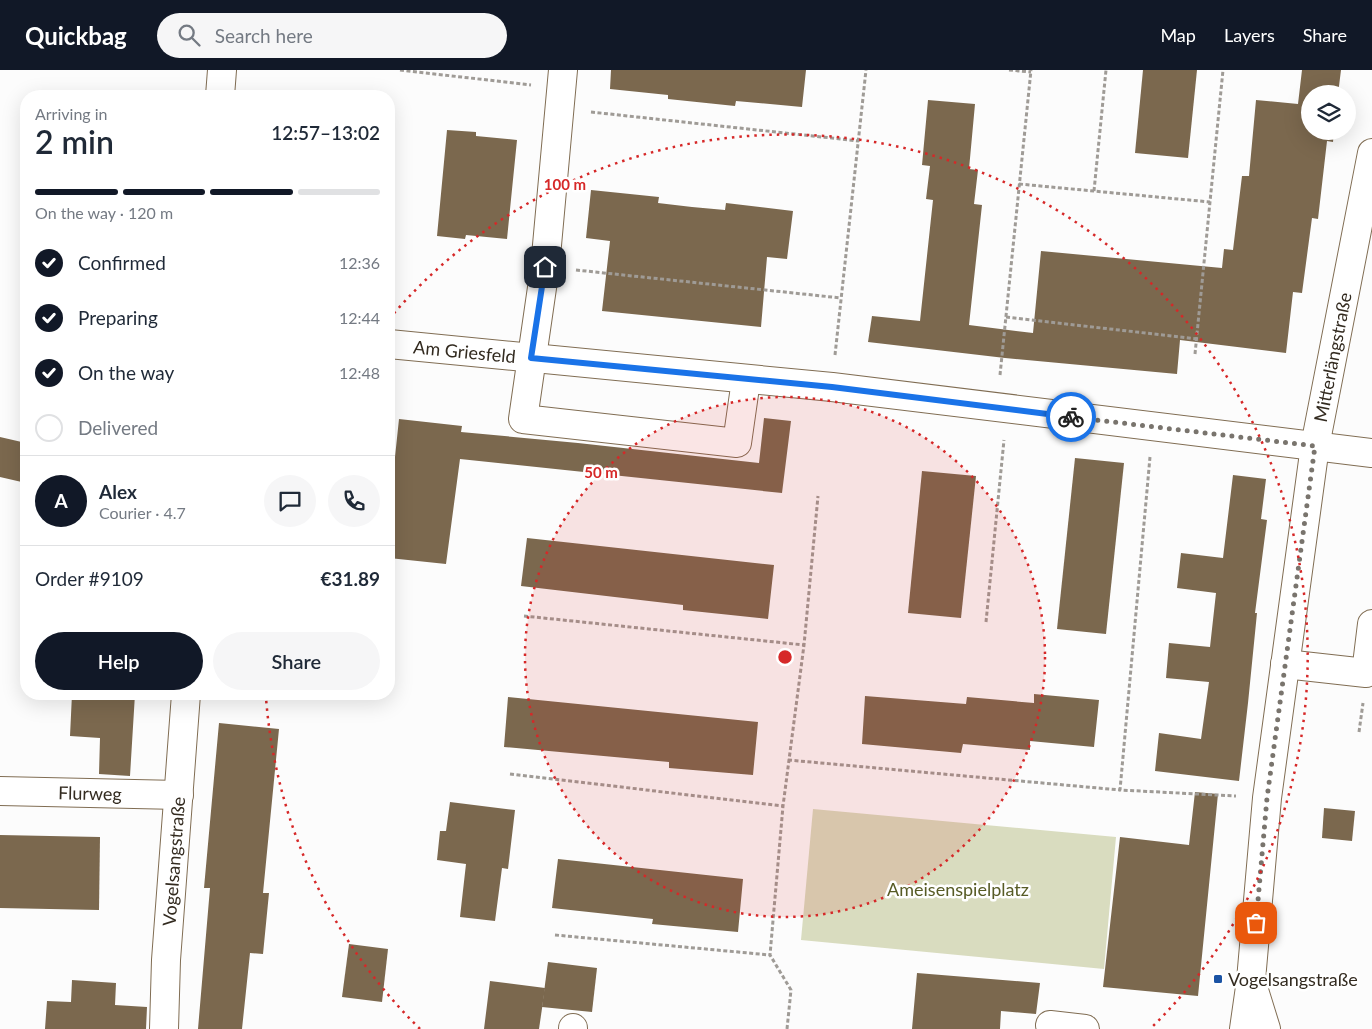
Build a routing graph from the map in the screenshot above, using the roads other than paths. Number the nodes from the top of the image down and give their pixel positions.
1 (222, 70) edge
2 (561, 89) edge
3 (220, 90) edge
4 (1372, 153) edge
5 (1368, 198) edge
6 (395, 345) edge
7 (531, 358) junction
8 (746, 380) junction
9 (1315, 446) junction
10 (1372, 452) edge
11 (1372, 624) edge
12 (1284, 664) junction
13 (186, 700) edge
14 (0, 791) edge
15 (179, 794) junction
16 (1251, 980) junction
17 (1050, 1025) dead end
18 (164, 1029) edge
19 (1086, 1029) edge
20 (1244, 1029) edge
21 (1266, 1029) edge

1 - 3 street
2 - 7 street
4 - 5 street, Mitterlängstraße
5 - 9 street, Mitterlängstraße
6 - 7 street, Am Griesfeld
7 - 8 street, Am Griesfeld
7 - 8 street
8 - 9 street, Am Griesfeld
9 - 10 street, Am Griesfeld
9 - 12 street, Mitterlängstraße
11 - 12 street
12 - 16 street, Mitterlängstraße
13 - 15 street, Vogelsangstraße
14 - 15 street, Flurweg
15 - 18 street, Vogelsangstraße
16 - 20 street, Mitterlängstraße
16 - 21 street, Mitterlängstraße
17 - 19 street

